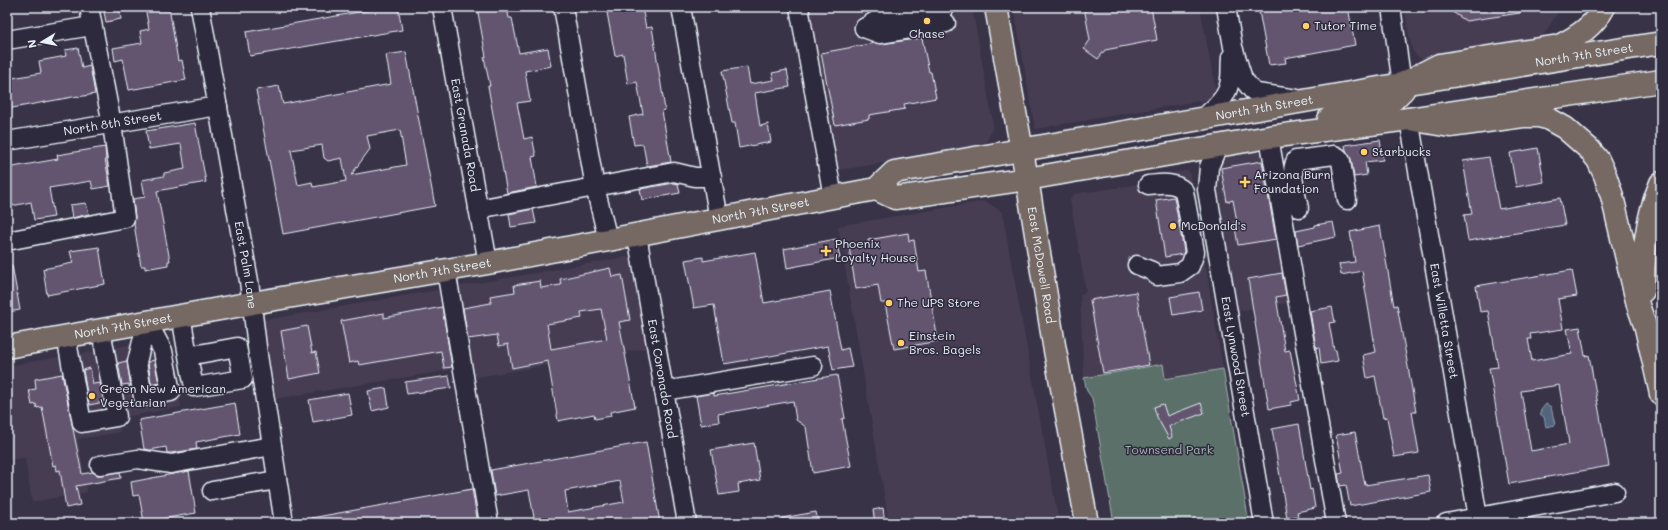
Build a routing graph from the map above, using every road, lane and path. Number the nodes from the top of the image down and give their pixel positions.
1 (89, 7) edge
2 (200, 7) edge
3 (442, 7) edge
4 (563, 7) edge
5 (681, 7) edge
6 (799, 7) edge
7 (996, 7) edge
8 (1226, 7) edge
9 (1391, 7) edge
10 (1604, 7) edge
11 (932, 17) dead end
12 (92, 26) junction
13 (864, 28) dead end
14 (7, 40) edge
15 (1661, 44) edge
16 (1233, 47) junction
17 (1661, 81) edge
18 (1402, 84) junction
19 (1308, 100) junction
20 (218, 106) junction
21 (1202, 119) junction
22 (1409, 119) junction
23 (112, 124) junction
24 (1320, 130) junction
25 (1269, 137) junction
26 (7, 141) edge
27 (1218, 146) junction
28 (1022, 150) junction
29 (1187, 151) junction
30 (712, 177) junction
31 (1027, 179) junction
32 (1661, 183) edge
33 (1148, 185) dead end
34 (596, 187) junction
35 (876, 189) junction
36 (1207, 190) junction
37 (833, 197) junction
38 (1347, 200) dead end
39 (1299, 208) dead end
40 (478, 209) junction
41 (719, 219) junction
42 (637, 235) junction
43 (608, 240) junction
44 (7, 241) edge
45 (488, 263) junction
46 (1145, 268) dead end
47 (446, 270) junction
48 (252, 303) junction
49 (181, 315) junction
50 (147, 321) junction
51 (1646, 328) junction
52 (101, 330) junction
53 (66, 336) junction
54 (7, 347) edge
55 (188, 356) junction
56 (260, 366) junction
57 (813, 366) dead end
58 (241, 368) junction
59 (194, 387) junction
60 (664, 391) junction
61 (171, 392) junction
62 (1661, 394) edge
63 (142, 397) junction
64 (114, 402) junction
65 (272, 446) junction
66 (100, 465) dead end
67 (277, 480) junction
68 (212, 491) dead end
69 (1616, 492) dead end
70 (1479, 520) edge
71 (284, 523) edge
72 (489, 523) edge
73 (687, 523) edge
74 (1087, 523) edge
75 (1264, 523) edge
76 (1336, 523) edge
77 (1446, 523) edge

1 - 12 street
2 - 20 street, East Palm Lane
3 - 40 street, East Granada Road
4 - 34 street
5 - 30 street
6 - 37 street
7 - 28 main road, East McDowell Road
8 - 16 street
9 - 18 street
10 - 18 main road
11 - 13 street
12 - 14 street
12 - 23 street
15 - 18 main road, North 7th Street
16 - 19 street
16 - 21 street
17 - 22 main road
18 - 19 main road, North 7th Street
18 - 24 main road
19 - 21 main road, North 7th Street
20 - 23 street, North 8th Street
20 - 48 street, East Palm Lane
21 - 28 main road, North 7th Street
22 - 24 main road
22 - 51 main road
22 - 70 street, East Willetta Street
23 - 26 street, North 8th Street
23 - 44 street
24 - 25 main road
25 - 27 main road
25 - 76 street
27 - 29 main road
27 - 36 street, East Lynwood Street
28 - 31 main road, East McDowell Road
28 - 35 main road, North 7th Street
29 - 31 main road
29 - 36 street, East Lynwood Street
30 - 34 street
30 - 41 street
31 - 35 main road
31 - 74 main road, East McDowell Road
32 - 51 main road
33 - 46 street
34 - 40 street
34 - 43 street
35 - 37 main road, North 7th Street
36 - 75 street, East Lynwood Street
37 - 41 main road, North 7th Street
38 - 39 street
40 - 45 street, East Granada Road
41 - 42 main road, North 7th Street
42 - 43 main road, North 7th Street
42 - 60 street, East Coronado Road
43 - 45 main road, North 7th Street
45 - 47 main road, North 7th Street
47 - 48 main road, North 7th Street
47 - 72 street
48 - 49 main road, North 7th Street
48 - 56 street, East Palm Lane
49 - 50 main road, North 7th Street
49 - 55 street
50 - 52 main road, North 7th Street
50 - 61 street
50 - 63 street
51 - 62 main road
52 - 53 main road, North 7th Street
52 - 64 street
53 - 54 main road, North 7th Street
53 - 64 street
55 - 58 street
55 - 59 street
56 - 58 street
56 - 65 street, East Palm Lane
57 - 60 street
58 - 59 street
59 - 61 street
60 - 73 street, East Coronado Road
61 - 63 street
63 - 64 street
65 - 66 street
65 - 67 street, East Palm Lane
67 - 68 street
67 - 71 street, East Palm Lane
69 - 70 street
70 - 77 street

